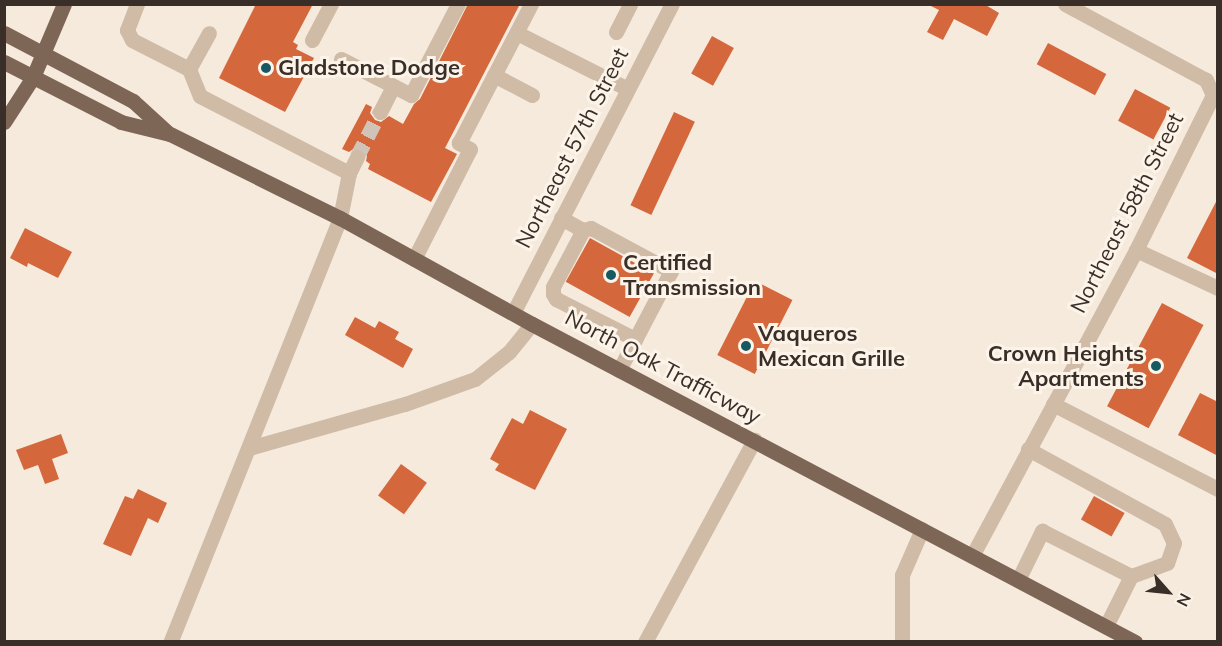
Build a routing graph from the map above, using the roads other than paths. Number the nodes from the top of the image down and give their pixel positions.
1 (64, 4) edge
2 (136, 4) edge
3 (331, 4) edge
4 (458, 4) edge
5 (531, 4) edge
6 (630, 4) edge
7 (672, 4) edge
8 (1065, 4) edge
9 (616, 32) dead end
10 (4, 33) edge
11 (209, 33) dead end
12 (517, 33) junction
13 (312, 40) dead end
14 (43, 53) junction
15 (341, 59) dead end
16 (4, 62) edge
17 (189, 69) junction
18 (494, 75) junction
19 (33, 77) junction
20 (393, 86) junction
21 (628, 89) junction
22 (532, 95) dead end
23 (380, 112) tunnel mouth
24 (4, 122) edge
25 (170, 134) junction
26 (357, 157) tunnel mouth
27 (349, 172) junction
28 (340, 218) junction
29 (561, 218) junction
30 (583, 230) junction
31 (1136, 250) junction
32 (414, 259) junction
33 (1218, 288) edge
34 (513, 313) junction
35 (532, 324) junction
36 (635, 339) junction
37 (619, 369) junction
38 (1053, 404) junction
39 (754, 440) junction
40 (249, 448) junction
41 (1029, 449) junction
42 (1218, 489) edge
43 (922, 529) junction
44 (972, 556) junction
45 (1131, 576) junction
46 (1018, 580) junction
47 (1106, 626) junction
48 (170, 642) edge
49 (645, 642) edge
50 (902, 642) edge
51 (1136, 642) edge

1 - 14 main road
2 - 17 street
3 - 13 street
4 - 20 street
5 - 12 street
6 - 9 street
7 - 21 street, Northeast 57th Street
8 - 31 street, Northeast 58th Street
10 - 14 main road, North Oak Trafficway
11 - 17 street
12 - 18 street
12 - 21 street
14 - 19 main road
14 - 25 main road, North Oak Trafficway
15 - 20 street
16 - 19 main road, North Oak Trafficway
17 - 27 street
18 - 22 street
18 - 32 street
19 - 24 main road
19 - 25 main road, North Oak Trafficway
20 - 23 street
21 - 29 street, Northeast 57th Street
25 - 28 main road, North Oak Trafficway
26 - 27 street
27 - 28 street
28 - 32 main road, North Oak Trafficway
28 - 40 street
29 - 30 street
29 - 34 street, Northeast 57th Street
30 - 36 street
30 - 36 street
31 - 33 street
31 - 38 street, Northeast 58th Street
32 - 34 main road, North Oak Trafficway
34 - 35 main road, North Oak Trafficway
35 - 37 main road, North Oak Trafficway
35 - 40 street
36 - 37 street
37 - 39 main road, North Oak Trafficway
38 - 41 street, Northeast 58th Street
38 - 42 street
39 - 43 main road, North Oak Trafficway
39 - 49 street
40 - 48 street
41 - 44 street, Northeast 58th Street
41 - 45 street
43 - 44 main road, North Oak Trafficway
43 - 50 street
44 - 46 main road, North Oak Trafficway
45 - 46 street
45 - 47 street
46 - 47 main road, North Oak Trafficway
47 - 51 main road, North Oak Trafficway

